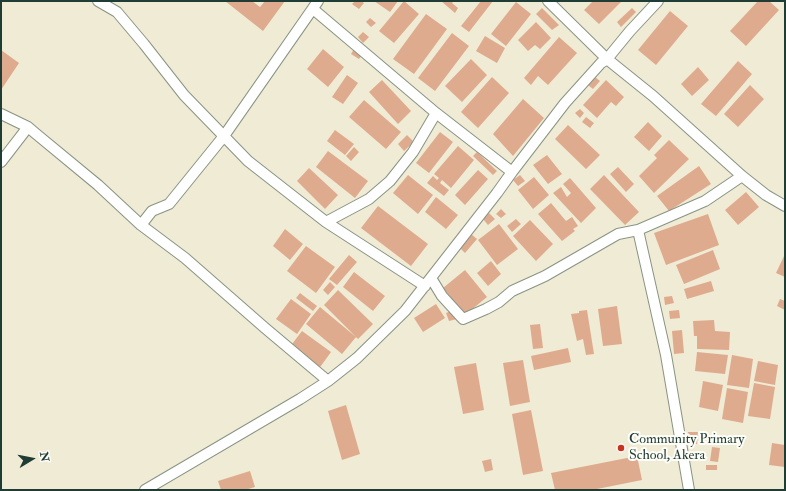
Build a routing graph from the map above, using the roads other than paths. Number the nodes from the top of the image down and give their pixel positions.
1 (98, 1) edge
2 (548, 1) edge
3 (658, 1) edge
4 (316, 5) edge
5 (607, 59) junction
6 (436, 113) junction
7 (1, 114) edge
8 (28, 127) junction
9 (224, 136) junction
10 (1, 162) edge
11 (512, 172) junction
12 (742, 176) junction
13 (785, 206) edge
14 (326, 222) junction
15 (141, 226) junction
16 (638, 230) junction
17 (428, 282) junction
18 (328, 381) junction
19 (144, 490) edge
20 (689, 490) edge

1 - 9 street
2 - 5 street
3 - 5 street
4 - 6 street
4 - 9 street
5 - 11 street
5 - 12 street
6 - 11 street
6 - 14 street
7 - 8 street
8 - 10 street
8 - 15 street
9 - 14 street
9 - 15 street
11 - 17 street
12 - 13 street
12 - 16 street
14 - 17 street
15 - 18 street
16 - 17 street
16 - 20 street
17 - 18 street
18 - 19 street

